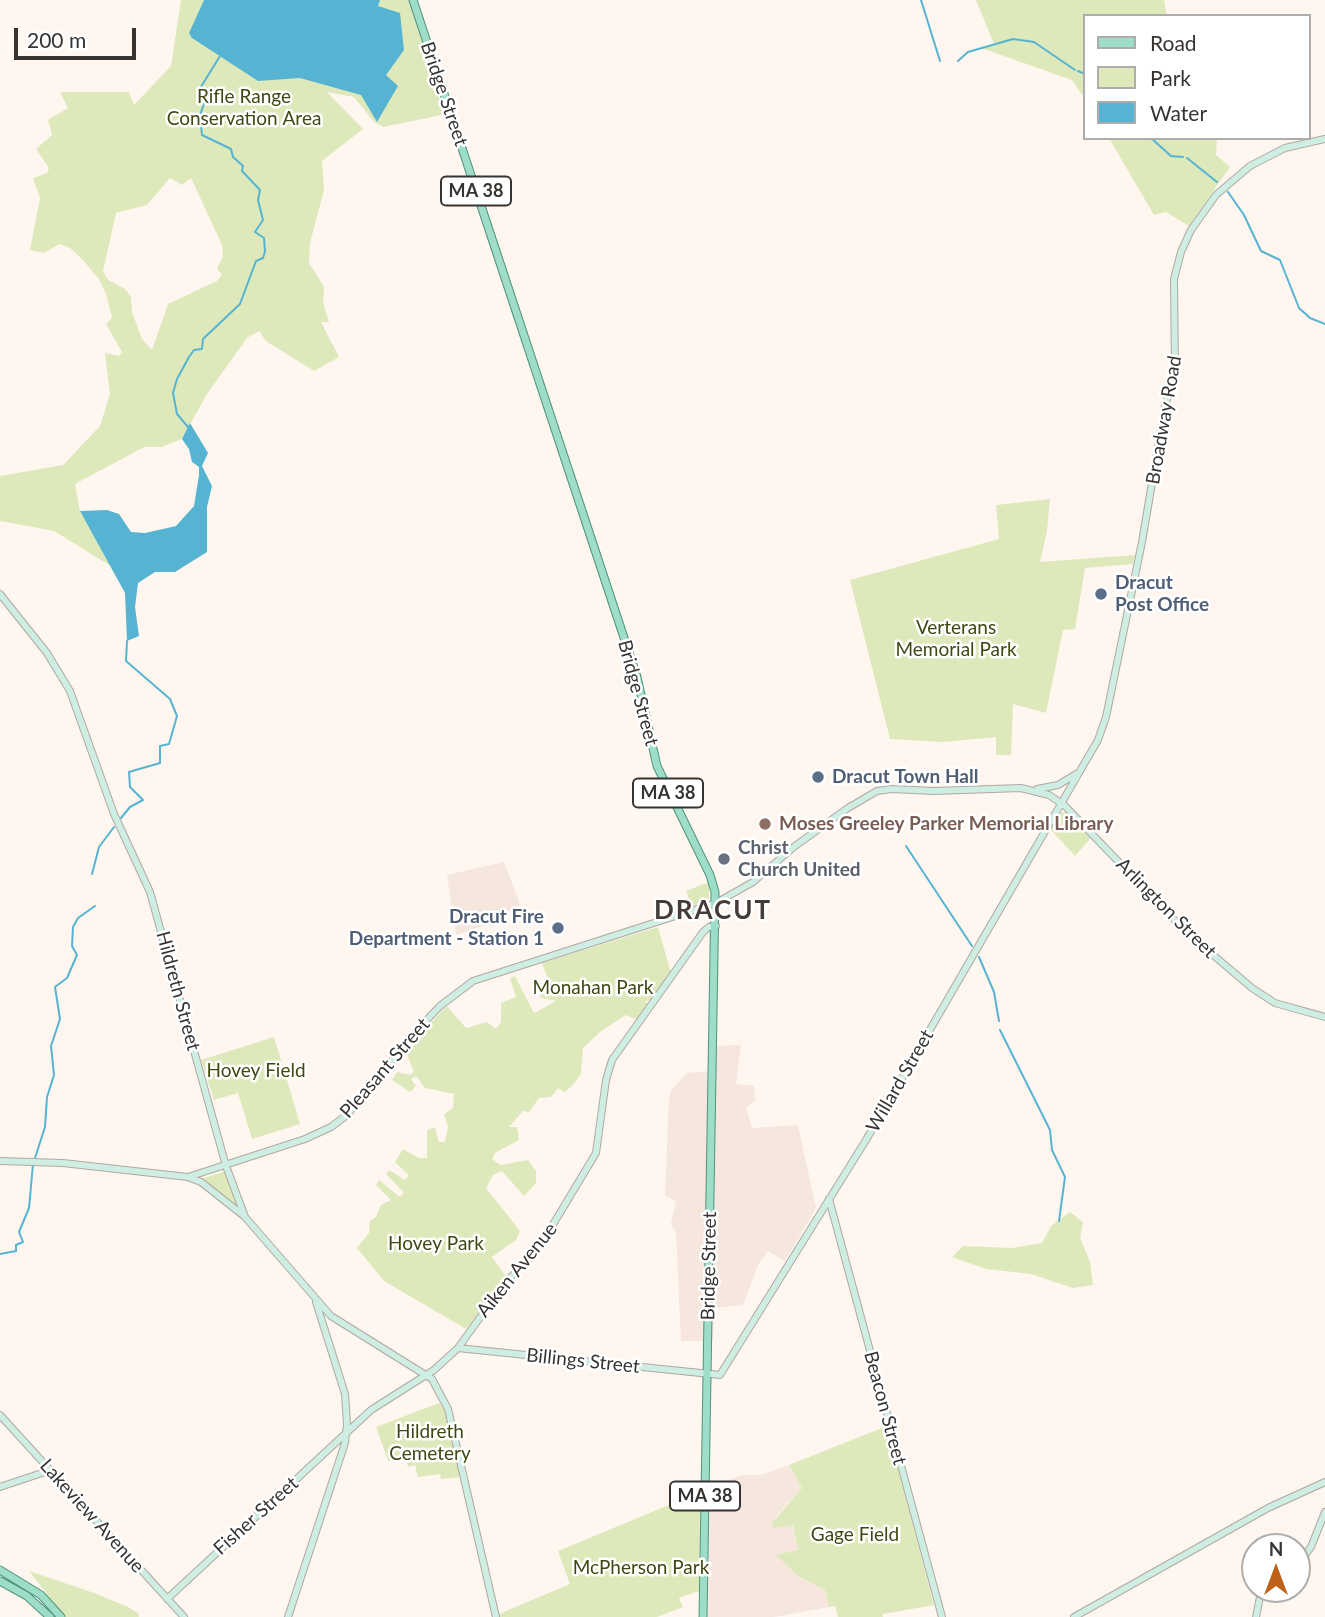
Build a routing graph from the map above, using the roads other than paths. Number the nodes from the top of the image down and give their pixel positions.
1 (413, 0) edge
2 (1325, 139) edge
3 (0, 594) edge
4 (1079, 772) junction
5 (1032, 790) junction
6 (1061, 803) junction
7 (716, 903) junction
8 (716, 926) junction
9 (1325, 1017) edge
10 (0, 1161) edge
11 (226, 1167) junction
12 (188, 1177) junction
13 (830, 1199) junction
14 (245, 1217) junction
15 (315, 1300) junction
16 (458, 1348) junction
17 (707, 1374) junction
18 (428, 1375) junction
19 (0, 1415) edge
20 (346, 1434) junction
21 (51, 1470) junction
22 (1325, 1482) edge
23 (0, 1487) edge
24 (1325, 1512) edge
25 (1311, 1547) edge
26 (0, 1570) edge
27 (0, 1581) edge
28 (167, 1599) junction
29 (50, 1617) edge
30 (61, 1617) edge
31 (184, 1617) edge
32 (288, 1617) edge
33 (496, 1617) edge
34 (703, 1617) edge
35 (942, 1617) edge
36 (1074, 1617) edge

1 - 7 main road, Bridge Street / MA 38
2 - 4 street, Broadway Road
3 - 11 street, Hildreth Street
4 - 5 street
4 - 6 street, Willard Street
5 - 6 street, Arlington Street
5 - 7 street, Arlington Street
6 - 9 street, Arlington Street
6 - 13 street, Willard Street
7 - 8 main road, Bridge Street / MA 38
7 - 11 street, Pleasant Street
8 - 16 street, Aiken Avenue
8 - 17 main road, Bridge Street / MA 38
10 - 12 street, Pleasant Street
11 - 12 street, Pleasant Street
11 - 14 street, Hildreth Street
12 - 14 street
13 - 17 street, Willard Street
13 - 35 street, Beacon Street
14 - 15 street, Hildreth Street
15 - 18 street, Hildreth Street
15 - 20 street
16 - 17 street, Billings Street
16 - 18 street, Aiken Avenue
17 - 34 main road, Bridge Street / MA 38
18 - 20 street, Aiken Avenue
18 - 33 street, Hildreth Street
19 - 21 street, Lakeview Avenue
20 - 28 street, Fisher Street
20 - 32 street
21 - 23 street
21 - 28 street, Lakeview Avenue
22 - 36 street
24 - 25 street
26 - 30 main road
27 - 29 main road
28 - 31 street, Lakeview Avenue

